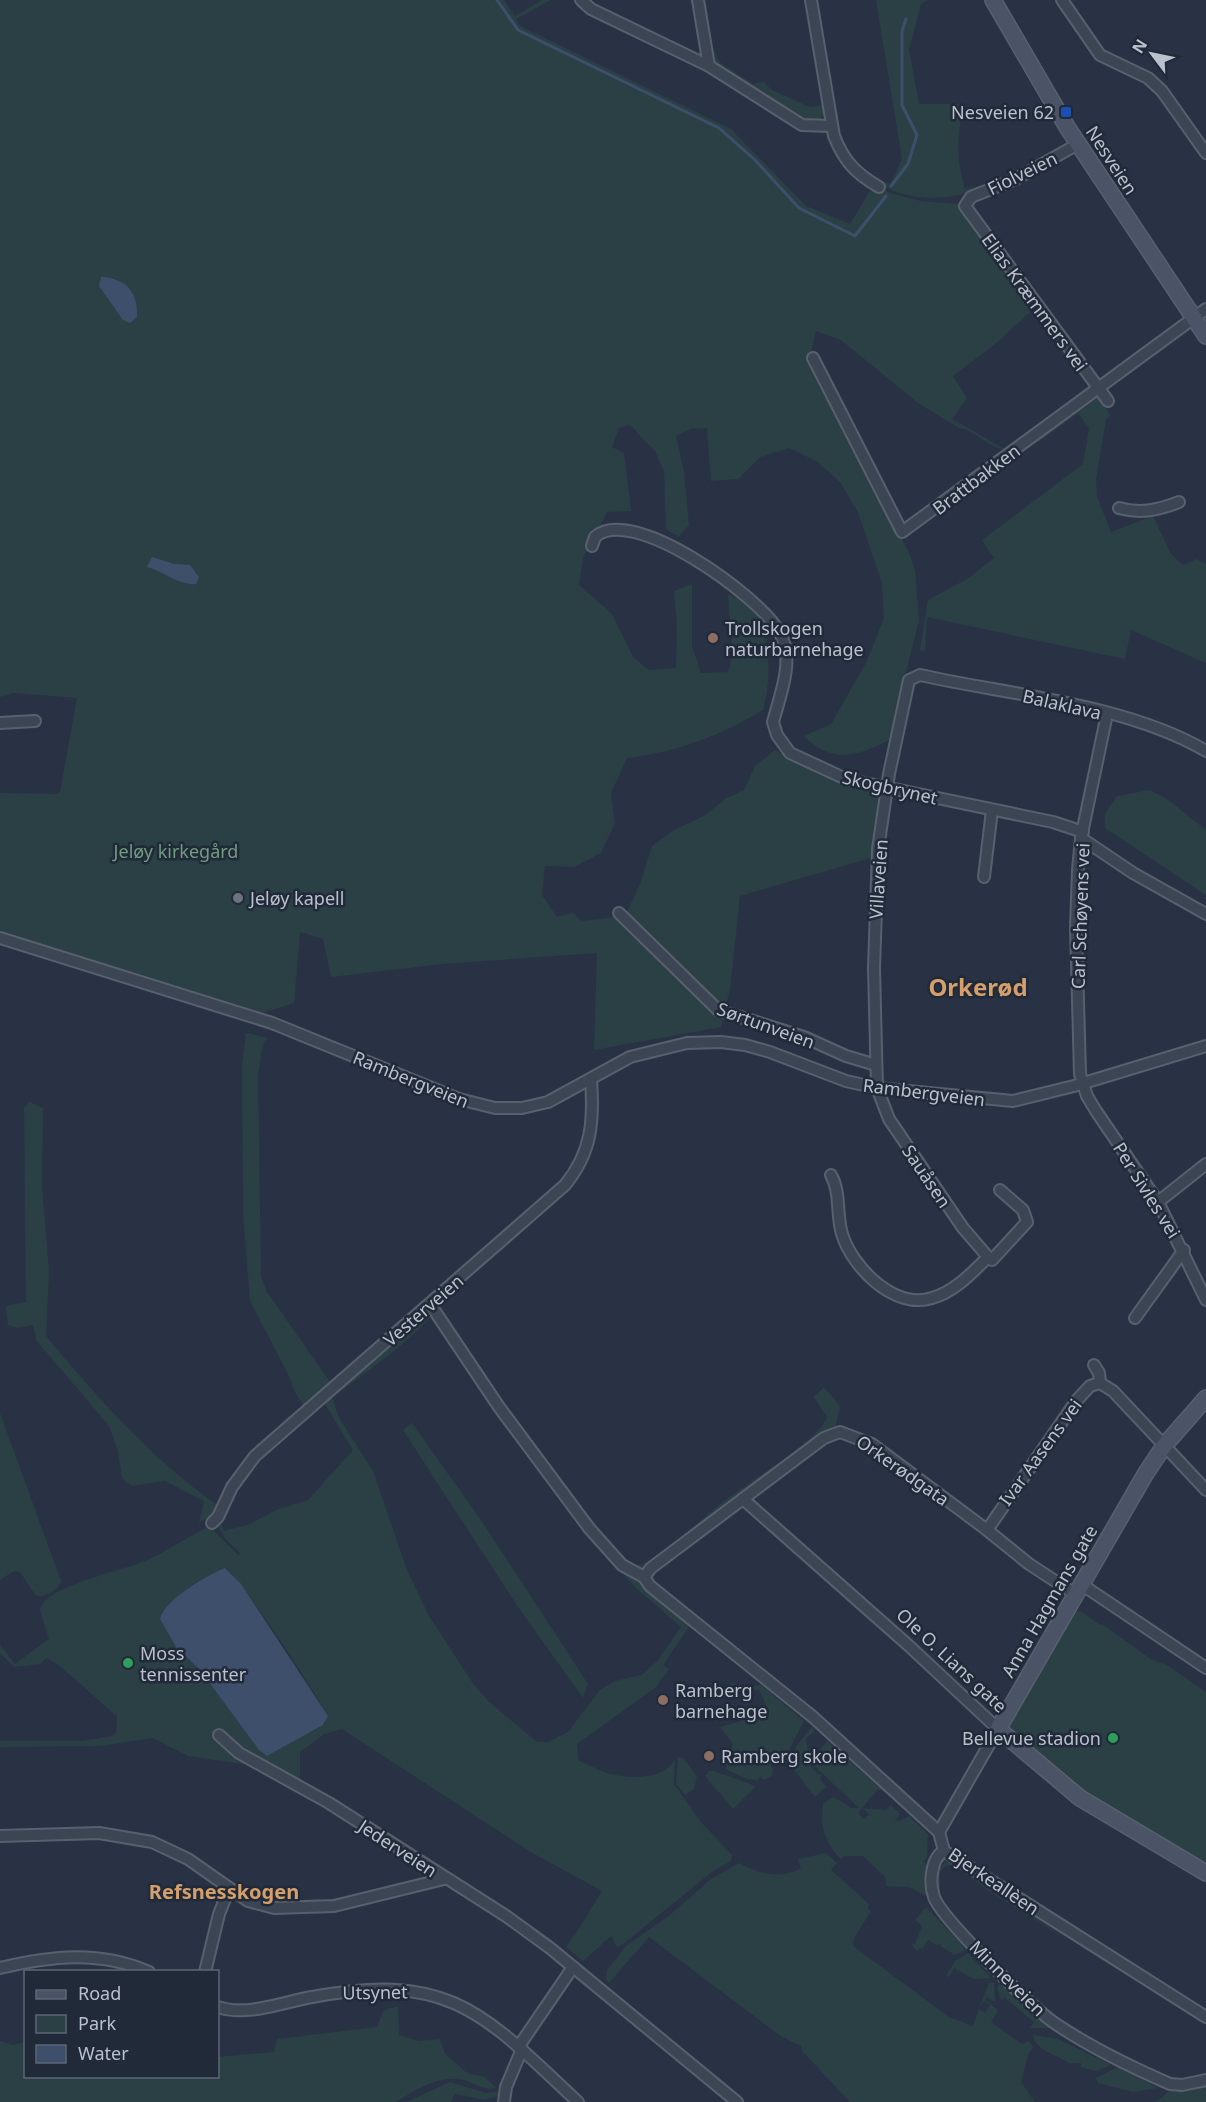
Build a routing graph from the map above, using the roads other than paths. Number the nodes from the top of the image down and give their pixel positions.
1 (581, 0) edge
2 (698, 0) edge
3 (811, 0) edge
4 (1062, 0) edge
5 (996, 1) edge
6 (709, 66) junction
7 (831, 126) junction
8 (1078, 144) junction
9 (1206, 153) edge
10 (879, 186) dead end
11 (966, 202) joint
12 (1200, 313) edge
13 (1206, 336) edge
14 (813, 358) dead end
15 (1098, 388) junction
16 (1108, 401) dead end
17 (1179, 502) dead end
18 (1119, 508) dead end
19 (592, 546) dead end
20 (914, 676) joint
21 (1107, 714) junction
22 (35, 721) dead end
23 (0, 723) edge
24 (1206, 751) edge
25 (888, 788) junction
26 (992, 810) junction
27 (1082, 835) junction
28 (984, 877) dead end
29 (619, 913) dead end
30 (1206, 914) edge
31 (0, 938) edge
32 (1206, 1046) edge
33 (876, 1065) junction
34 (591, 1079) junction
35 (1084, 1083) junction
36 (877, 1088) junction
37 (1206, 1164) edge
38 (831, 1175) dead end
39 (1000, 1190) dead end
40 (1158, 1202) junction
41 (1184, 1250) junction
42 (988, 1257) junction
43 (1206, 1300) edge
44 (430, 1304) junction
45 (1135, 1318) dead end
46 (1094, 1365) dead end
47 (1100, 1383) junction
48 (1206, 1398) edge
49 (1164, 1446) junction
50 (1206, 1490) edge
51 (743, 1499) junction
52 (212, 1523) dead end
53 (987, 1530) junction
54 (644, 1576) junction
55 (1078, 1589) junction
56 (1206, 1668) edge
57 (998, 1729) junction
58 (219, 1735) dead end
59 (939, 1832) junction
60 (0, 1836) edge
61 (944, 1851) junction
62 (1206, 1874) edge
63 (444, 1879) junction
64 (229, 1889) junction
65 (573, 1966) junction
66 (0, 1968) edge
67 (146, 1970) edge
68 (205, 1970) edge
69 (219, 2007) edge
70 (1206, 2017) edge
71 (520, 2047) junction
72 (1206, 2080) edge
73 (504, 2102) edge
74 (578, 2102) edge
75 (738, 2102) edge

1 - 6 street
2 - 6 street
3 - 7 street
4 - 9 street
5 - 8 street, Nesveien
6 - 7 street
7 - 10 street
8 - 11 street, Fiolveien
8 - 12 street, Nesveien
11 - 15 street, Elias Kræmmers vei
12 - 13 street, Nesveien
12 - 15 street, Brattbakken
14 - 15 street, Brattbakken
15 - 16 street, Elias Kræmmers vei
17 - 18 street
19 - 25 street, Skogbrynet
20 - 21 street, Balaklava
20 - 25 street, Villaveien
21 - 24 street, Balaklava
21 - 27 street, Carl Schøyens vei
22 - 23 street
25 - 26 street, Skogbrynet
25 - 33 street, Villaveien
26 - 27 street, Skogbrynet
26 - 28 street
27 - 30 street, Skogbrynet
27 - 35 street, Carl Schøyens vei
29 - 33 street, Sørtunveien
31 - 34 street, Rambergveien
32 - 35 street, Rambergveien
33 - 36 street, Villaveien
34 - 36 street, Rambergveien
34 - 44 street, Vesterveien
35 - 36 street, Rambergveien
35 - 40 street, Per Sivles vei
36 - 42 street, Sauåsen
37 - 40 street
38 - 42 street
39 - 42 street
40 - 41 street, Per Sivles vei
41 - 43 street, Per Sivles vei
41 - 45 street
44 - 52 street, Vesterveien
44 - 54 street, Bjerkeallèen
46 - 47 street
47 - 49 street
47 - 53 street, Ivar Aasens vei
48 - 49 street, Anna Hagmans gate
49 - 50 street
49 - 55 street, Anna Hagmans gate
51 - 53 street, Orkerødgata
51 - 54 street, Orkerødgata
51 - 57 street, Ole O. Lians gate
53 - 55 street, Orkerødgata
54 - 59 street, Bjerkeallèen
55 - 56 street, Orkerødgata
55 - 57 street, Anna Hagmans gate
57 - 59 street, Anna Hagmans gate
57 - 62 street, Ole O. Lians gate
58 - 63 street, Jederveien
59 - 61 street, Bjerkeallèen
60 - 64 street
61 - 70 street, Bjerkeallèen
61 - 72 street, Minneveien
63 - 64 street
63 - 65 street, Jederveien
64 - 68 street
65 - 71 street
65 - 75 street, Jederveien
66 - 67 street
69 - 71 street, Utsynet
71 - 73 street
71 - 74 street, Utsynet

